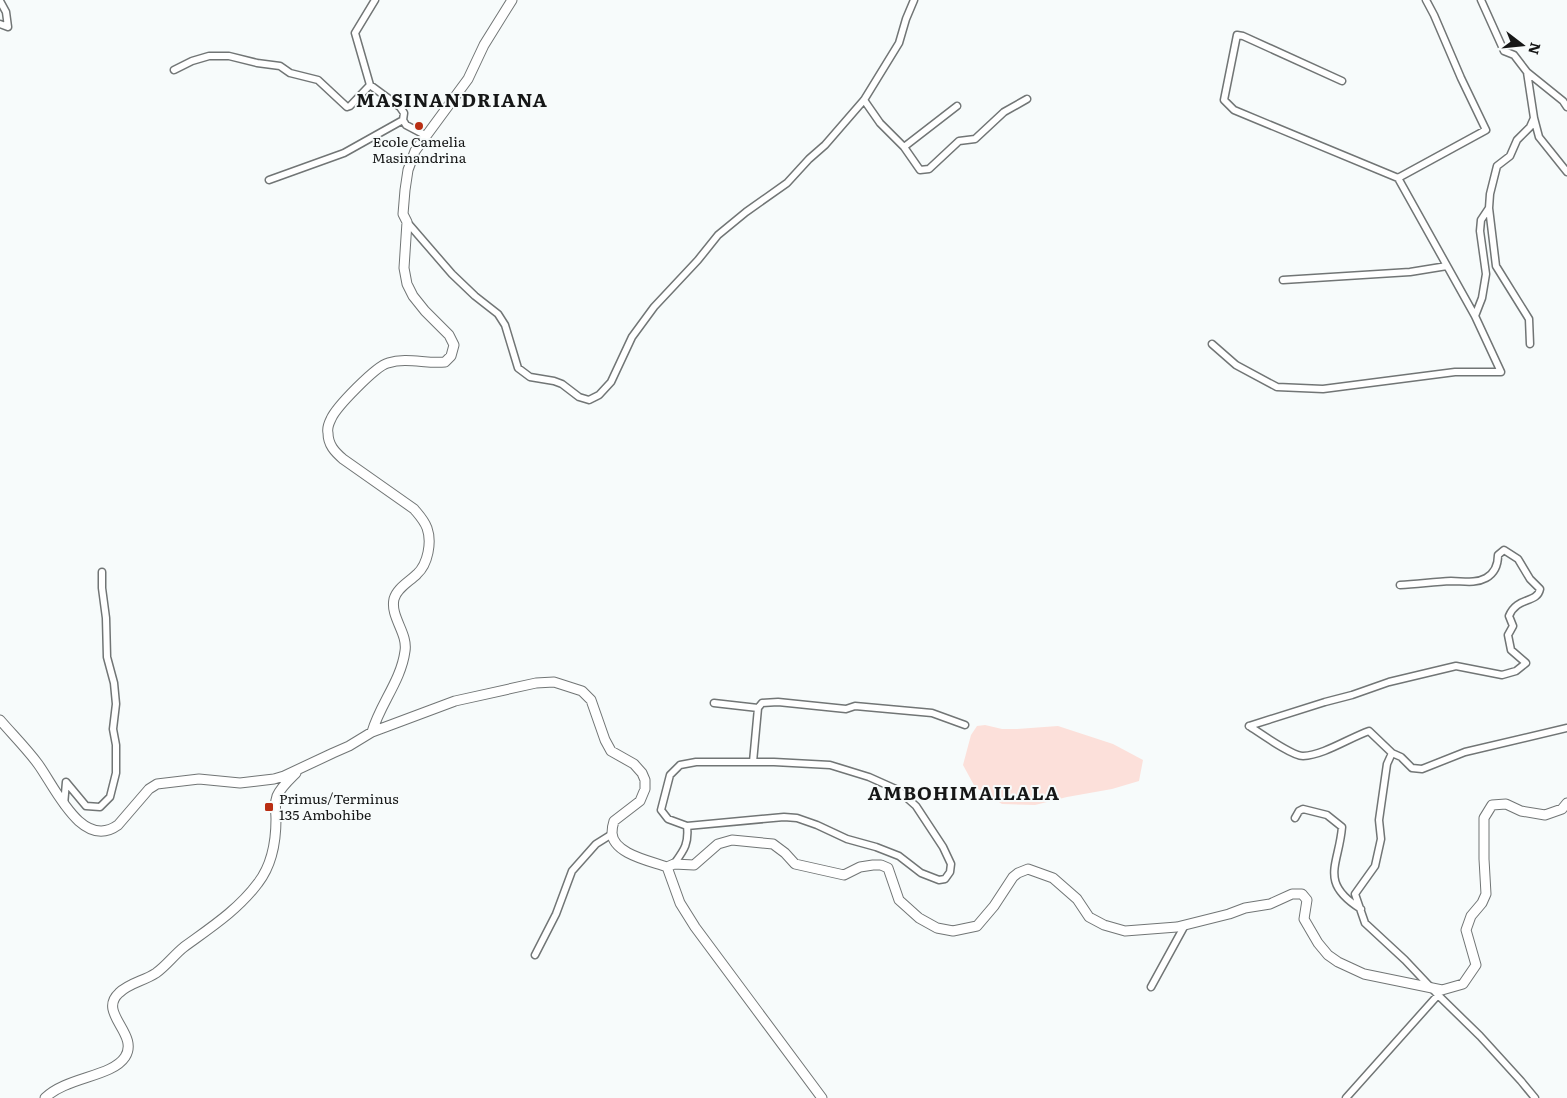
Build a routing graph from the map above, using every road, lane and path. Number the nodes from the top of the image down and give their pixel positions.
1 (376, 0) edge
2 (512, 0) edge
3 (914, 0) edge
4 (1426, 0) edge
5 (1481, 0) edge
6 (0, 1) edge
7 (0, 24) edge
8 (174, 70) dead end
9 (1527, 72) junction
10 (1342, 81) dead end
11 (370, 85) junction
12 (1026, 99) dead end
13 (864, 100) junction
14 (957, 106) dead end
15 (1567, 108) edge
16 (1534, 118) junction
17 (403, 120) junction
18 (425, 135) junction
19 (904, 147) junction
20 (1567, 172) edge
21 (1398, 178) junction
22 (269, 180) dead end
23 (1489, 208) junction
24 (407, 222) junction
25 (1447, 266) junction
26 (1283, 280) dead end
27 (1475, 316) junction
28 (1212, 344) dead end
29 (1530, 344) dead end
30 (102, 572) dead end
31 (1400, 585) dead end
32 (714, 703) dead end
33 (758, 708) junction
34 (0, 720) edge
35 (965, 725) dead end
36 (1567, 728) edge
37 (372, 732) junction
38 (1392, 753) junction
39 (753, 762) junction
40 (299, 770) junction
41 (1567, 803) edge
42 (64, 805) junction
43 (1294, 818) dead end
44 (687, 826) junction
45 (612, 834) junction
46 (671, 865) junction
47 (1360, 909) junction
48 (1185, 925) junction
49 (535, 955) dead end
50 (1151, 987) dead end
51 (1430, 987) junction
52 (1438, 996) junction
53 (45, 1098) edge
54 (822, 1098) edge
55 (1346, 1098) edge
56 (1535, 1098) edge

1 - 11 street
2 - 18 street
3 - 13 street
4 - 21 street
5 - 9 street
6 - 7 street
8 - 11 street
9 - 15 street
9 - 16 street
10 - 21 street
11 - 17 street
12 - 19 street
13 - 19 street
13 - 24 street
14 - 19 street
16 - 20 street
16 - 23 street
17 - 18 street
17 - 22 street
18 - 24 street
21 - 25 street
23 - 27 street
23 - 29 street
24 - 37 street
25 - 26 street
25 - 27 street
27 - 28 street
30 - 42 street
31 - 38 street
32 - 33 street
33 - 35 street
33 - 39 street
34 - 42 street
36 - 38 street
37 - 40 street
37 - 45 street
38 - 47 street
39 - 44 street
39 - 44 street
40 - 42 street
40 - 53 street
41 - 51 street
43 - 47 street
44 - 46 street
45 - 46 street
45 - 49 street
46 - 48 street
46 - 54 street
47 - 51 street
48 - 50 street
48 - 51 street
51 - 52 street
52 - 55 street
52 - 56 street

